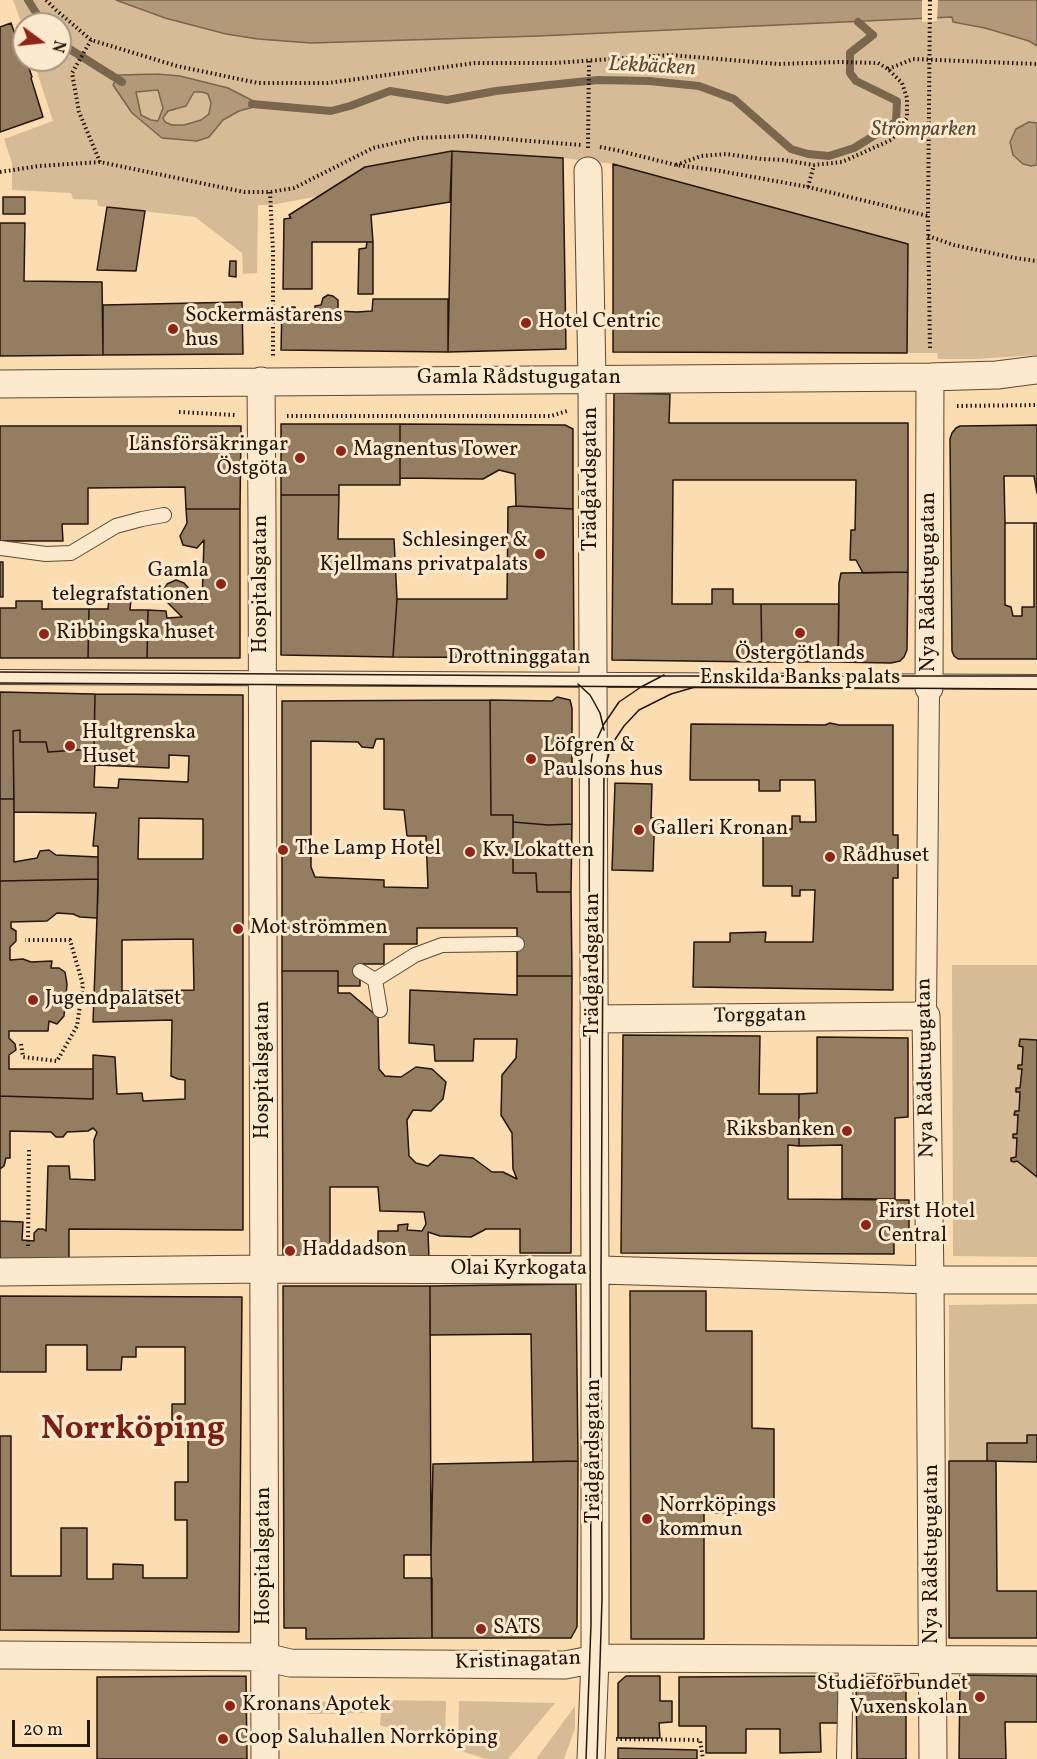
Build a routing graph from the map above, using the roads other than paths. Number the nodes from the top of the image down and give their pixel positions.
1 (588, 158) road end
2 (1037, 370) edge
3 (930, 377) junction
4 (592, 379) junction
5 (267, 381) junction
6 (0, 384) edge
7 (164, 515) dead end
8 (0, 549) edge
9 (0, 677) edge
10 (263, 678) junction
11 (594, 680) junction
12 (1037, 682) edge
13 (929, 685) junction
14 (517, 944) dead end
15 (360, 971) dead end
16 (375, 980) junction
17 (380, 1010) dead end
18 (926, 1016) junction
19 (594, 1019) junction
20 (264, 1269) junction
21 (595, 1270) junction
22 (0, 1272) edge
23 (930, 1280) junction
24 (1037, 1280) edge
25 (0, 1655) edge
26 (265, 1657) junction
27 (595, 1659) junction
28 (846, 1659) junction
29 (933, 1659) junction
30 (1037, 1660) edge
31 (591, 1749) edge
32 (265, 1759) edge
33 (844, 1759) edge
34 (933, 1759) edge

1 - 4 street, Trädgårdsgatan
2 - 3 street, Gamla Rådstugugatan
3 - 4 street, Gamla Rådstugugatan
3 - 13 street, Nya Rådstugugatan
4 - 5 street, Gamla Rådstugugatan
4 - 11 street, Trädgårdsgatan
5 - 6 street, Gamla Rådstugugatan
5 - 10 street, Hospitalsgatan
7 - 8 lane
9 - 10 lane, Drottninggatan
10 - 11 lane, Drottninggatan
10 - 20 street, Hospitalsgatan
11 - 13 lane, Drottninggatan
11 - 19 street, Trädgårdsgatan
12 - 13 lane, Drottninggatan
13 - 18 street, Nya Rådstugugatan
14 - 16 lane
15 - 16 lane
16 - 17 lane
18 - 19 street, Torggatan
18 - 23 street, Nya Rådstugugatan
19 - 21 street, Trädgårdsgatan
20 - 21 street, Olai Kyrkogata
20 - 22 street, Olai Kyrkogata
20 - 26 street, Hospitalsgatan
21 - 23 street, Olai Kyrkogata
21 - 27 street, Trädgårdsgatan
23 - 24 street, Olai Kyrkogata
23 - 29 street, Nya Rådstugugatan
25 - 26 street, Kristinagatan
26 - 27 street, Kristinagatan
26 - 32 street, Hospitalsgatan
27 - 28 street, Kristinagatan
27 - 31 street, Trädgårdsgatan
28 - 29 street, Kristinagatan
28 - 33 lane
29 - 30 street, Kristinagatan
29 - 34 street, Nya Rådstugugatan

